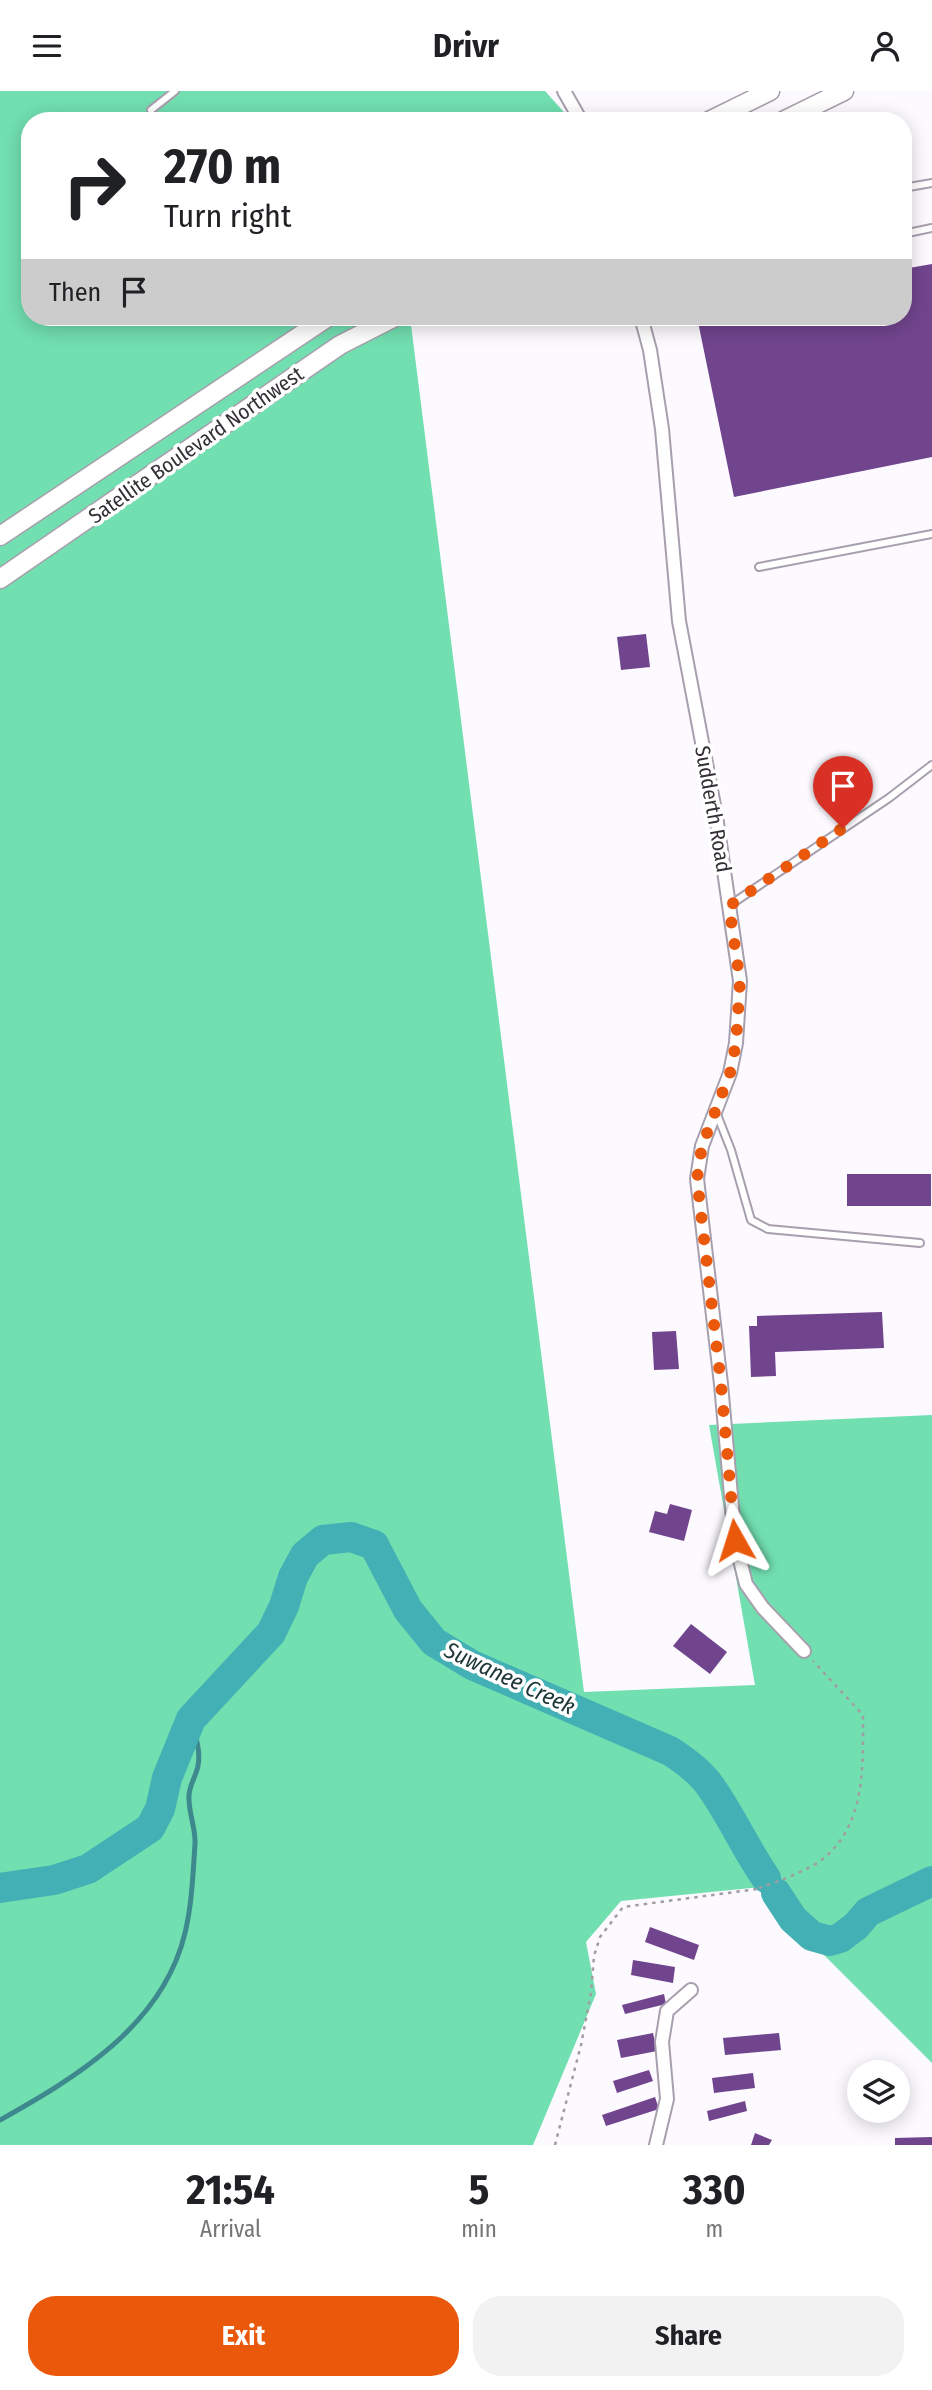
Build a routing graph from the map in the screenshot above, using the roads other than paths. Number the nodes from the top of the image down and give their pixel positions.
1 (176, 91) edge
2 (564, 91) edge
3 (770, 91) edge
4 (844, 91) edge
5 (151, 110) dead end
6 (576, 112) edge
7 (727, 112) edge
8 (801, 112) edge
9 (932, 183) edge
10 (912, 186) edge
11 (932, 228) edge
12 (912, 232) edge
13 (315, 326) edge
14 (377, 326) edge
15 (643, 326) edge
16 (932, 534) edge
17 (0, 536) edge
18 (759, 567) dead end
19 (0, 579) edge
20 (932, 765) edge
21 (729, 906) junction
22 (716, 1110) junction
23 (919, 1243) dead end
24 (804, 1651) road end
25 (691, 1990) dead end
26 (656, 2145) edge

1 - 5 lane
2 - 6 street
3 - 7 main road
4 - 8 main road
9 - 10 lane
11 - 12 lane
13 - 17 main road, Satellite Boulevard Northwest
14 - 19 main road, Satellite Boulevard Northwest
15 - 21 street, Sudderth Road
16 - 18 lane
20 - 21 lane
21 - 22 street, Sudderth Road
22 - 23 lane
22 - 24 street, Sudderth Road
25 - 26 street

